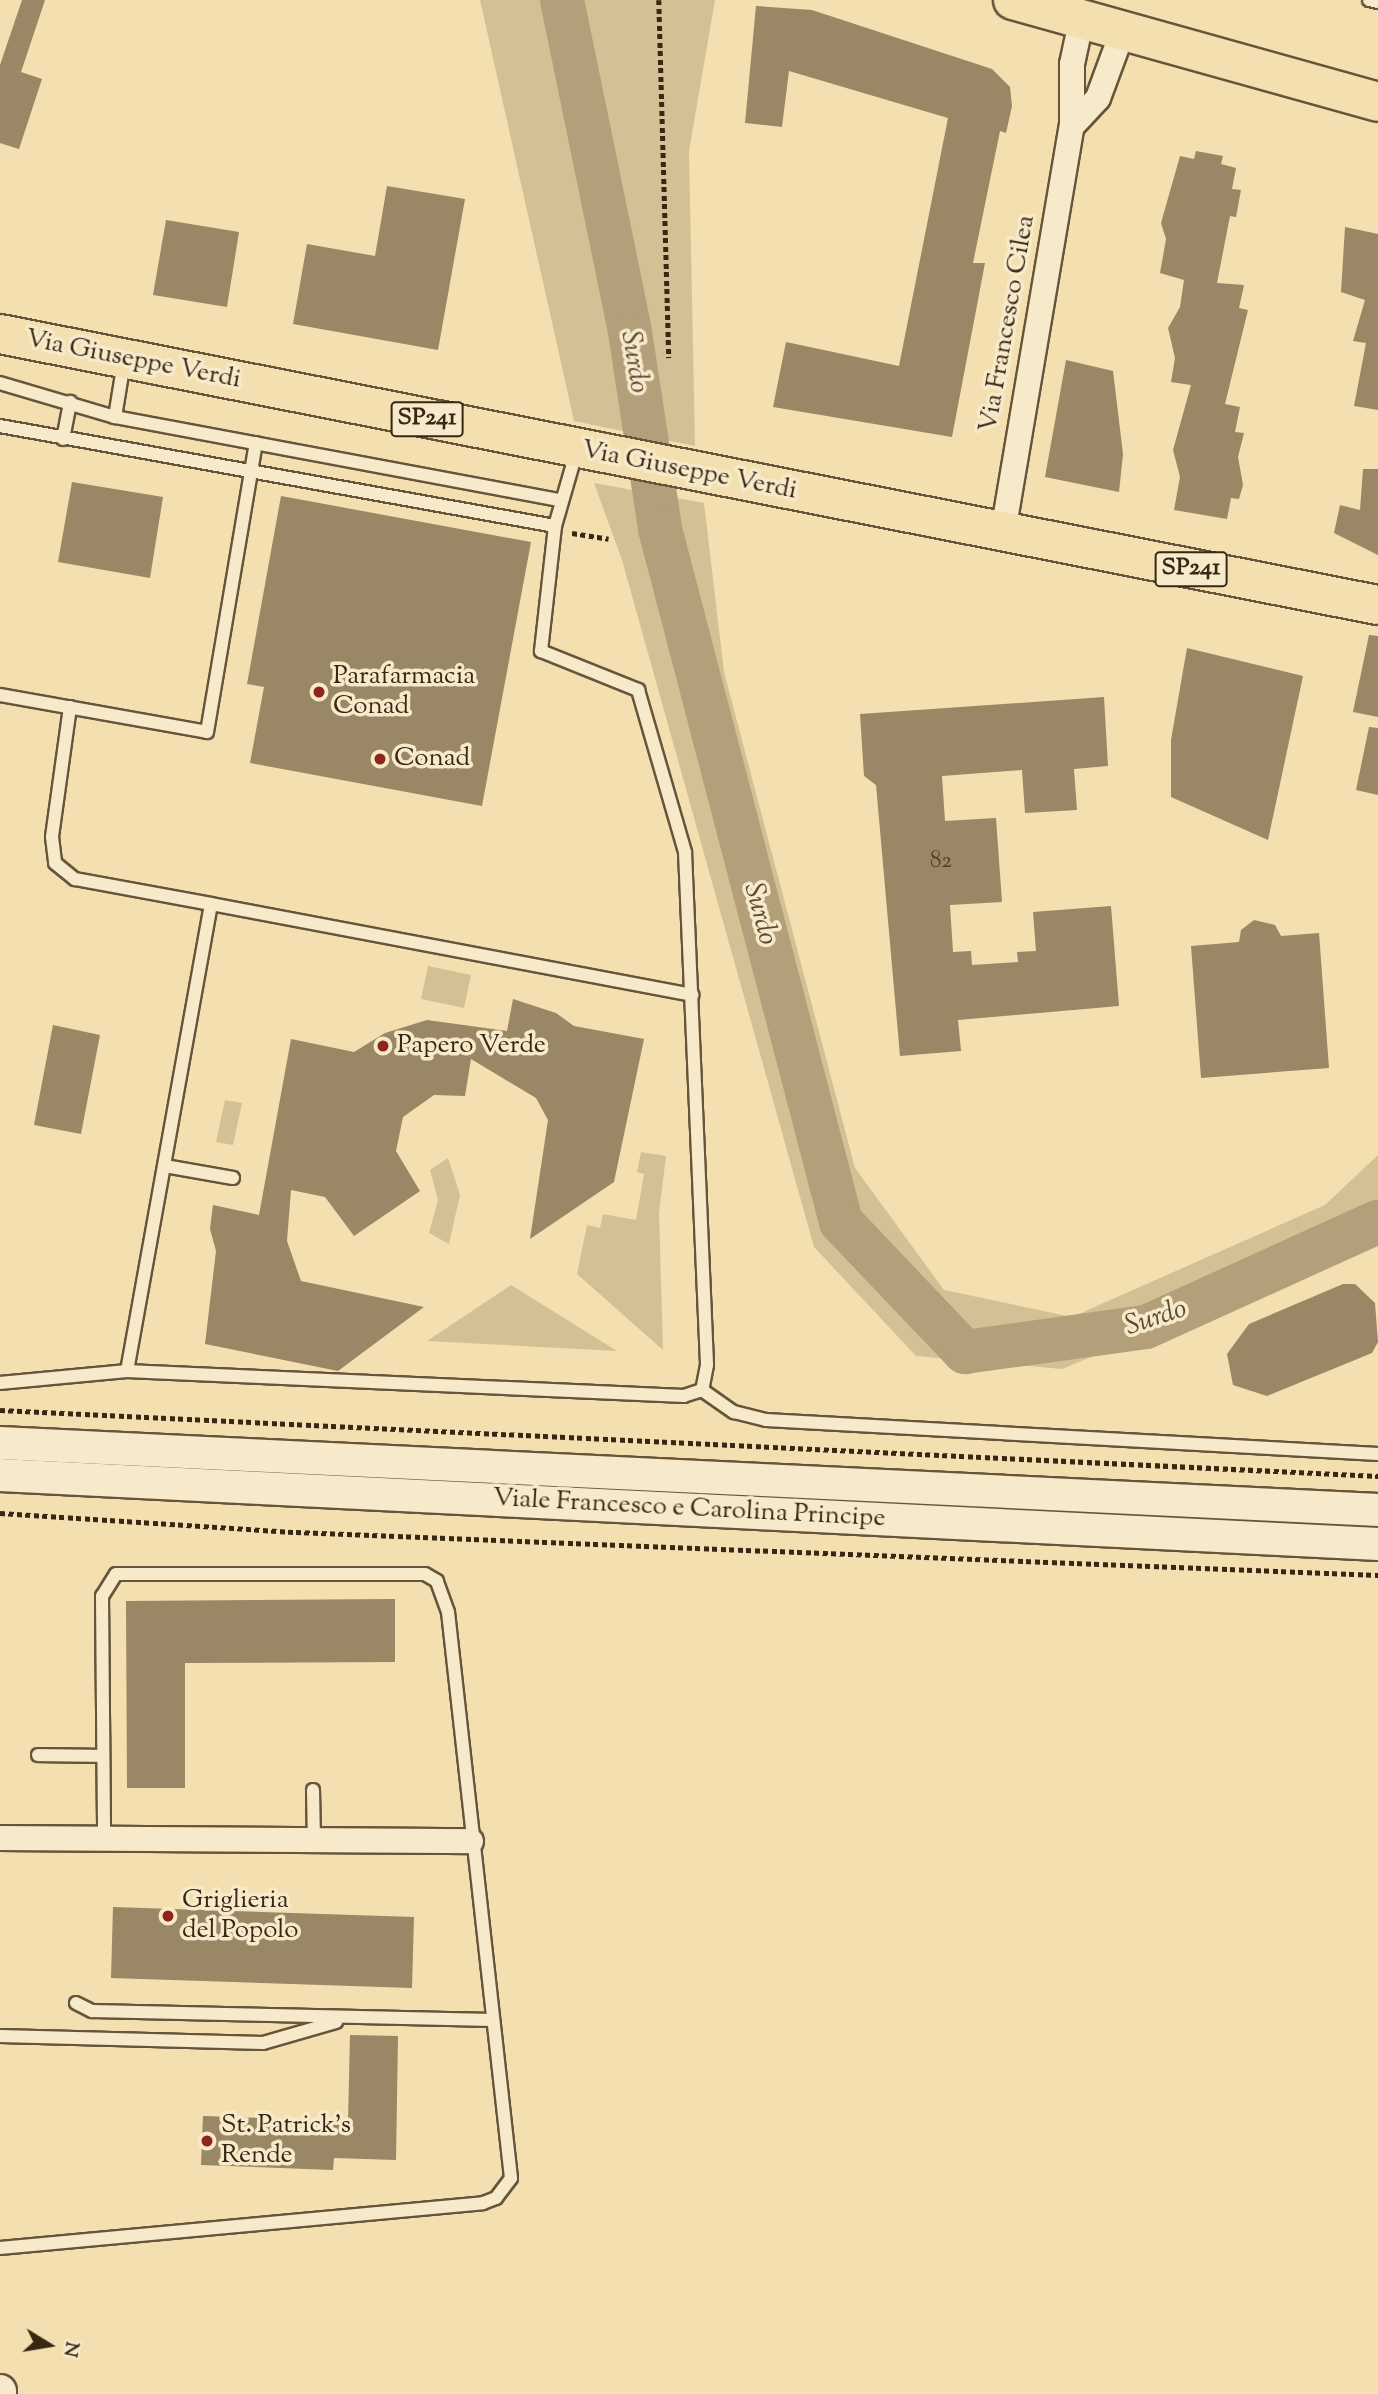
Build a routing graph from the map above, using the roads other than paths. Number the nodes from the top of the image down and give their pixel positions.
1 (1013, 0) edge
2 (1369, 0) edge
3 (1378, 2) edge
4 (1082, 22) junction
5 (1122, 33) junction
6 (1378, 103) edge
7 (1072, 126) junction
8 (0, 334) edge
9 (125, 358) junction
10 (0, 383) edge
11 (70, 401) junction
12 (115, 417) junction
13 (0, 426) edge
14 (64, 439) junction
15 (256, 443) junction
16 (577, 450) junction
17 (251, 472) junction
18 (560, 500) junction
19 (555, 528) junction
20 (1003, 532) junction
21 (1378, 605) edge
22 (0, 695) edge
23 (71, 707) junction
24 (211, 904) junction
25 (691, 995) junction
26 (165, 1166) junction
27 (233, 1178) dead end
28 (127, 1371) junction
29 (0, 1383) edge
30 (702, 1390) junction
31 (0, 1443) edge
32 (1378, 1454) edge
33 (0, 1475) edge
34 (1378, 1510) edge
35 (1378, 1544) edge
36 (38, 1755) dead end
37 (103, 1756) junction
38 (313, 1790) dead end
39 (0, 1838) edge
40 (104, 1838) junction
41 (314, 1840) junction
42 (471, 1841) junction
43 (76, 2003) dead end
44 (349, 2019) junction
45 (494, 2020) junction
46 (0, 2036) edge
47 (0, 2248) edge

1 - 4 main road
2 - 3 lane
4 - 5 main road
4 - 7 street, Via Francesco Cilea
5 - 6 main road
5 - 7 street
7 - 20 street, Via Francesco Cilea
8 - 9 main road, Via Giuseppe Verdi / SP241
9 - 12 lane
9 - 16 main road, Via Giuseppe Verdi / SP241
10 - 11 lane
11 - 12 lane
11 - 14 lane
12 - 15 lane
13 - 14 lane
14 - 17 lane
15 - 17 lane
15 - 18 lane
16 - 18 lane
16 - 20 main road, Via Giuseppe Verdi / SP241
17 - 19 lane
17 - 23 lane
18 - 19 lane
19 - 25 lane
20 - 21 main road, Via Giuseppe Verdi / SP241
22 - 23 lane
23 - 24 lane
24 - 25 lane
24 - 26 lane
25 - 30 lane
26 - 27 lane
26 - 28 lane
28 - 29 lane
28 - 30 lane
30 - 32 lane
31 - 34 street, Viale Francesco e Carolina Principe
33 - 35 street, Viale Francesco e Carolina Principe
36 - 37 lane
37 - 40 lane
37 - 42 lane
38 - 41 lane
39 - 40 street
40 - 41 street
41 - 42 street
42 - 45 lane
43 - 44 lane
44 - 45 lane
44 - 46 lane
45 - 47 lane

